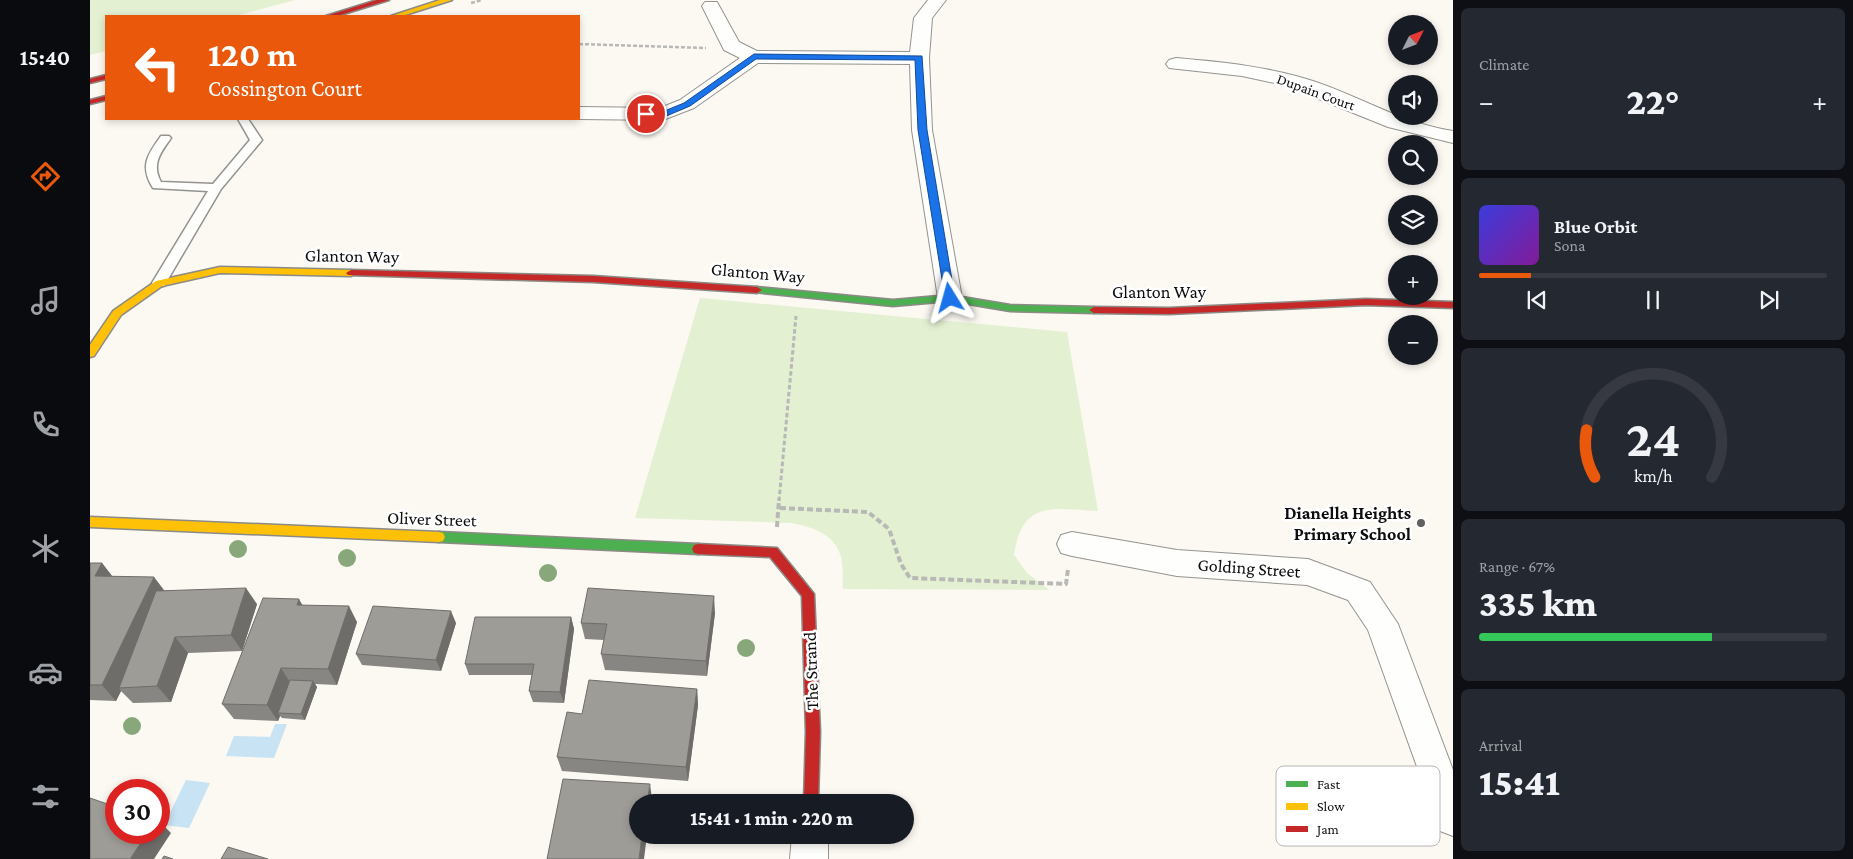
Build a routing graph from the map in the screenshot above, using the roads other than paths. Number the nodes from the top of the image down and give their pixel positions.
1 (385, 0) edge
2 (448, 0) edge
3 (937, 0) edge
4 (711, 6) dead end
5 (333, 15) edge
6 (398, 15) edge
7 (754, 57) junction
8 (919, 58) junction
9 (1176, 64) dead end
10 (105, 77) edge
11 (90, 82) edge
12 (105, 98) edge
13 (90, 102) edge
14 (580, 113) edge
15 (244, 120) edge
16 (1453, 137) edge
17 (165, 138) dead end
18 (216, 188) junction
19 (159, 283) junction
20 (950, 298) junction
21 (1453, 305) edge
22 (90, 353) edge
23 (90, 522) edge
24 (1072, 544) road end
25 (774, 552) joint
26 (1434, 766) edge
27 (1440, 782) edge
28 (810, 794) edge
29 (1453, 818) edge
30 (810, 844) edge
31 (809, 859) edge

1 - 5 street
2 - 6 street
3 - 8 street
4 - 7 street
7 - 8 street
7 - 14 street
8 - 20 street
9 - 16 street, Dupain Court
10 - 11 street
12 - 13 street
15 - 18 lane
17 - 18 lane
18 - 19 lane
19 - 20 street, Glanton Way
19 - 22 street, Glanton Way
20 - 21 street, Glanton Way
23 - 25 street, Oliver Street
24 - 26 street, Golding Street
25 - 28 street, The Strand
27 - 29 street, Golding Street
30 - 31 street

